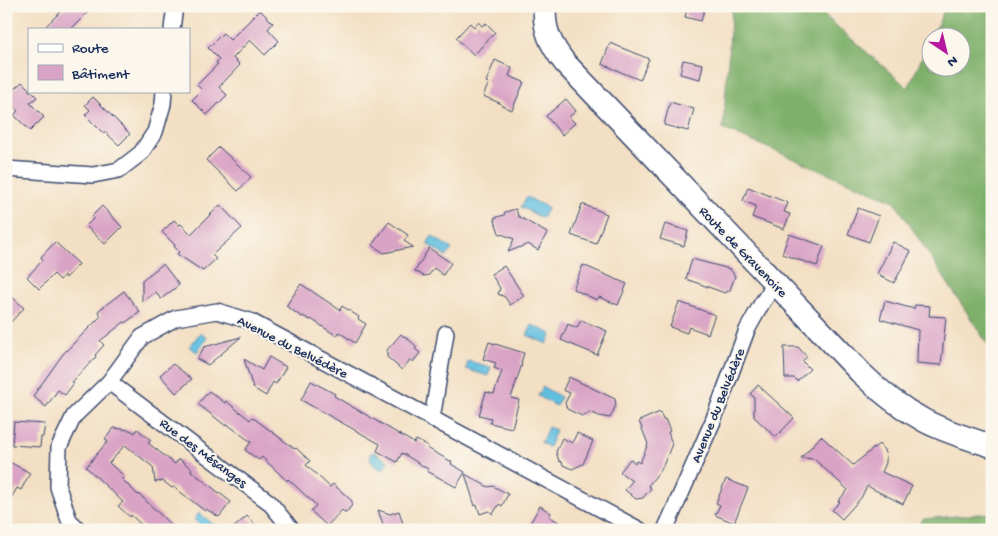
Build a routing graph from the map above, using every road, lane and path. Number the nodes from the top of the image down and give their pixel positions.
1 (175, 6) edge
2 (543, 7) edge
3 (172, 28) edge
4 (164, 92) edge
5 (6, 169) edge
6 (775, 284) junction
7 (446, 333) dead end
8 (108, 382) junction
9 (432, 418) junction
10 (992, 446) edge
11 (79, 530) edge
12 (292, 530) edge
13 (640, 530) edge
14 (665, 530) edge

1 - 3 street
2 - 6 street, Route de Gravenoire
4 - 5 street
6 - 10 street, Route de Gravenoire
6 - 14 street, Avenue du Belvédère
7 - 9 street
8 - 9 street, Avenue du Belvédère
8 - 11 street, Avenue du Belvédère
8 - 12 street, Rue des Mésanges
9 - 13 street, Avenue du Belvédère

